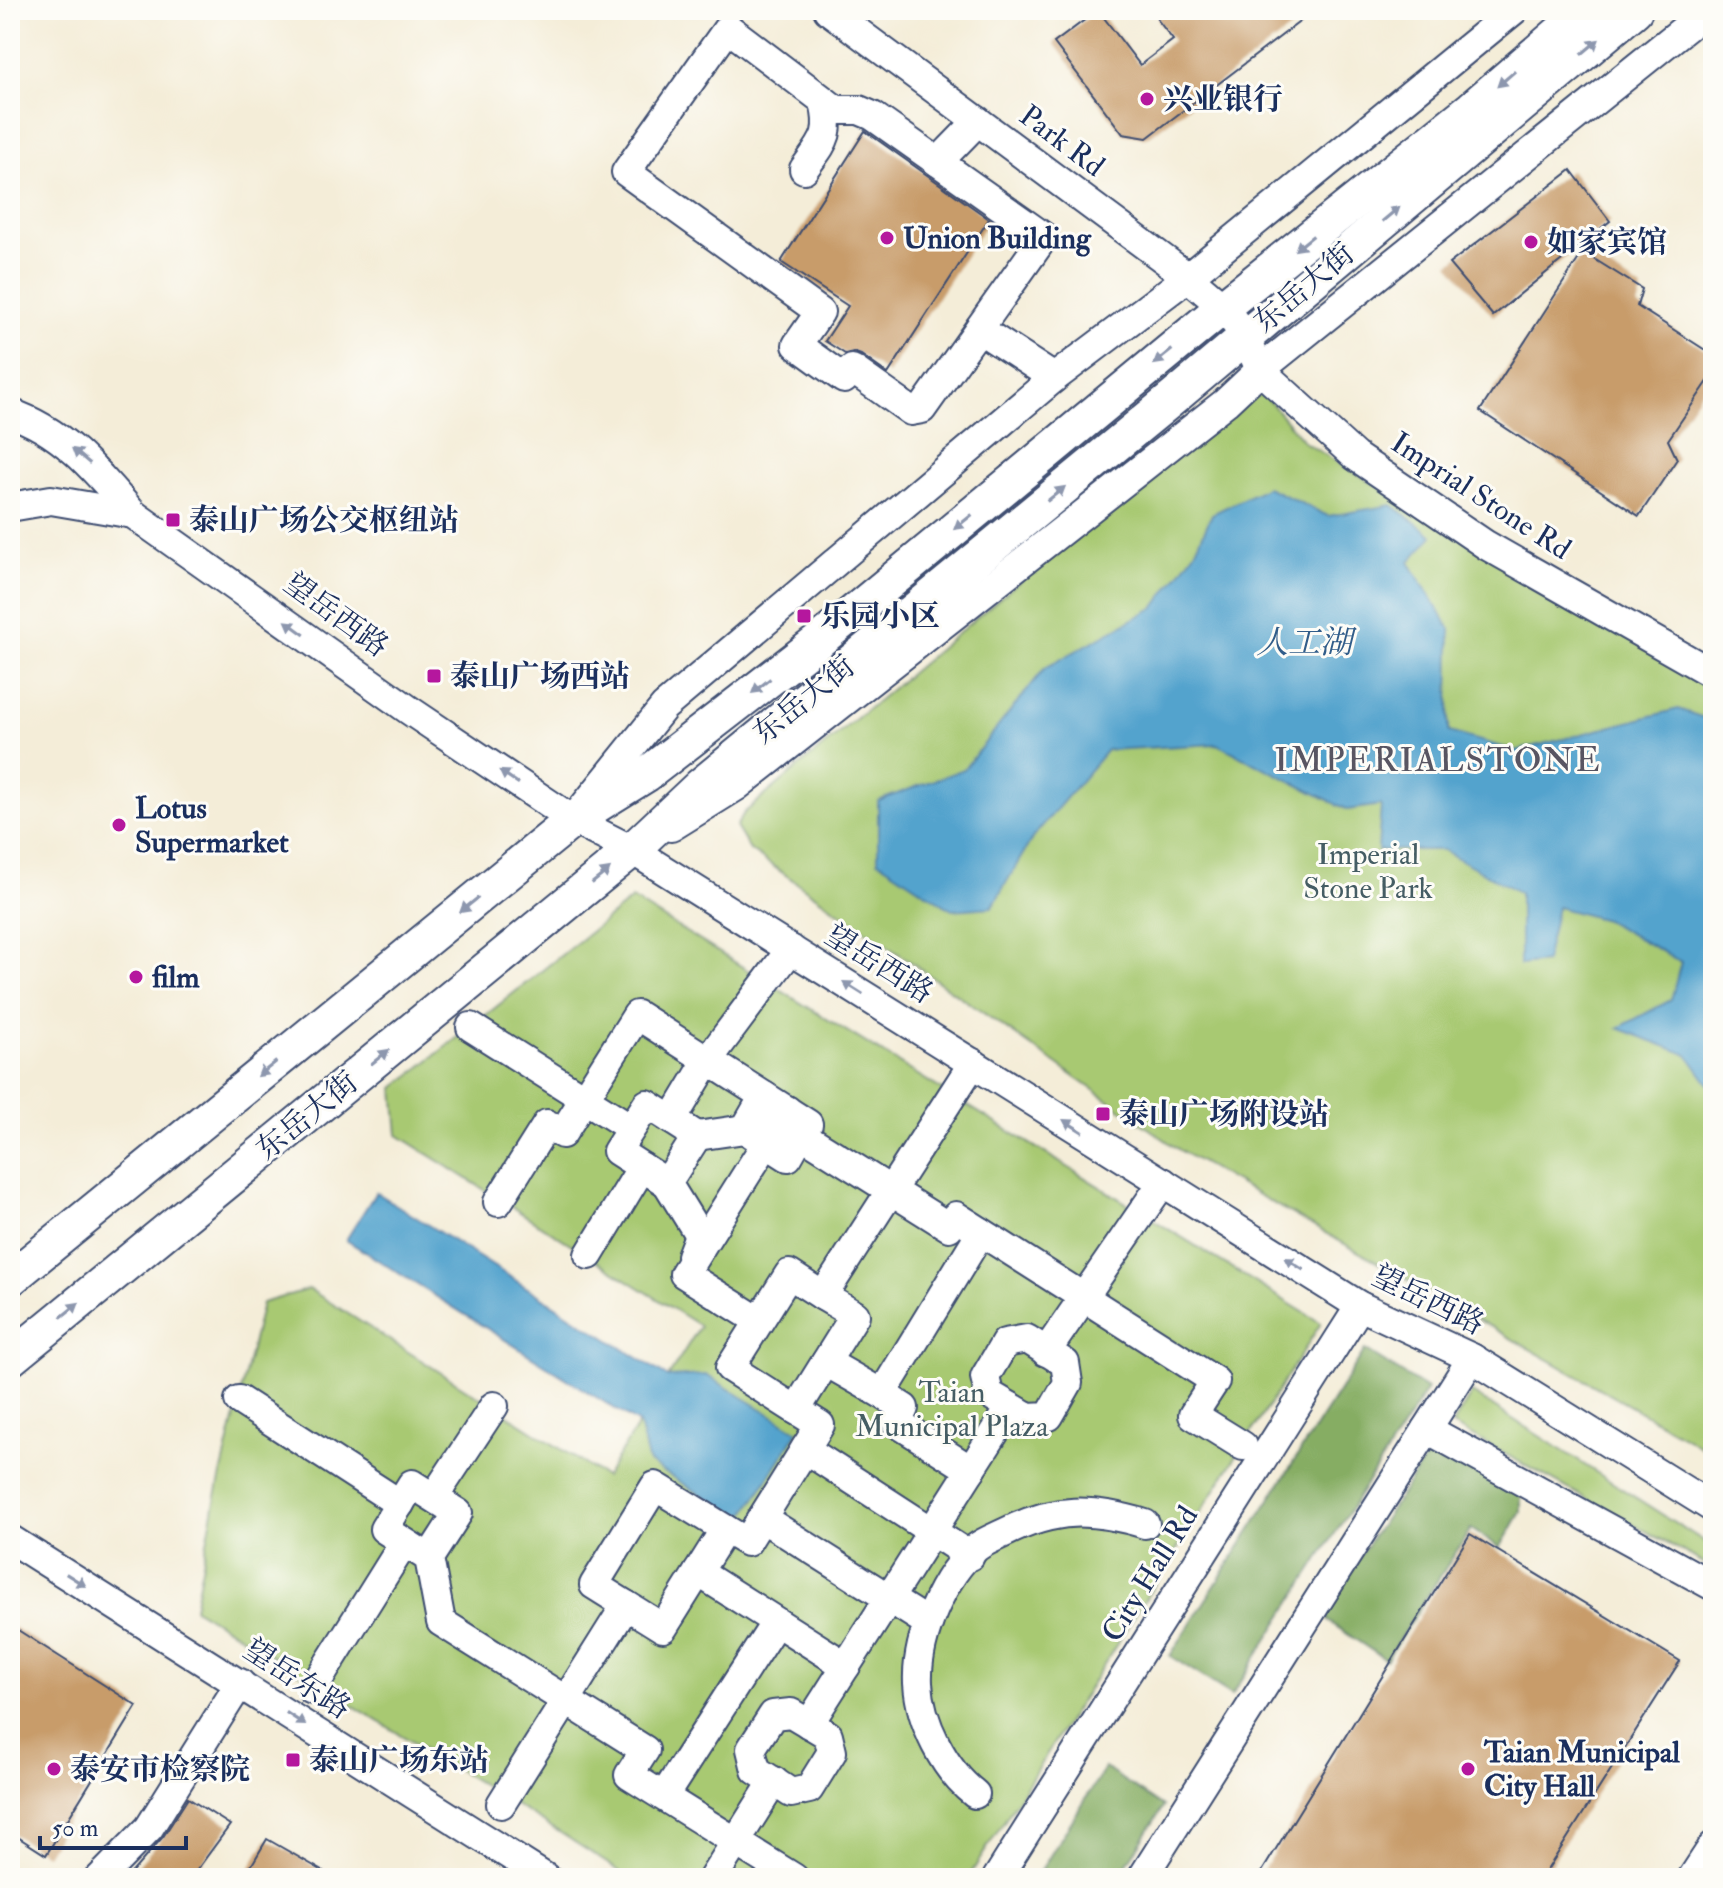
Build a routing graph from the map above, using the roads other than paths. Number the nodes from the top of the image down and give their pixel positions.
1 (828, 10) edge
2 (1514, 10) edge
3 (1586, 10) edge
4 (1635, 10) edge
5 (1708, 10) edge
6 (824, 101) junction
7 (978, 121) junction
8 (938, 162) junction
9 (804, 169) dead end
10 (1188, 277) junction
11 (1223, 307) junction
12 (979, 329) junction
13 (1246, 337) junction
14 (1260, 370) junction
15 (1054, 378) junction
16 (13, 414) edge
17 (10, 507) edge
18 (133, 514) junction
19 (1713, 674) edge
20 (573, 820) junction
21 (632, 850) junction
22 (791, 949) junction
23 (471, 1027) dead end
24 (708, 1060) junction
25 (973, 1063) junction
26 (584, 1099) junction
27 (784, 1113) junction
28 (672, 1120) junction
29 (631, 1128) junction
30 (697, 1136) junction
31 (756, 1136) junction
32 (642, 1167) junction
33 (1163, 1182) junction
34 (667, 1183) junction
35 (891, 1191) junction
36 (498, 1202) dead end
37 (981, 1232) junction
38 (589, 1255) dead end
39 (684, 1274) junction
40 (10, 1279) edge
41 (823, 1296) junction
42 (1084, 1297) junction
43 (1360, 1306) junction
44 (759, 1321) junction
45 (1046, 1352) junction
46 (1472, 1358) junction
47 (10, 1359) edge
48 (826, 1362) junction
49 (882, 1394) junction
50 (239, 1400) dead end
51 (494, 1406) dead end
52 (1011, 1407) junction
53 (796, 1410) junction
54 (1427, 1429) junction
55 (1243, 1446) dead end
56 (805, 1449) junction
57 (971, 1470) junction
58 (434, 1497) junction
59 (400, 1504) junction
60 (1713, 1508) edge
61 (762, 1518) junction
62 (1145, 1524) dead end
63 (725, 1529) junction
64 (932, 1532) junction
65 (10, 1539) edge
66 (404, 1543) junction
67 (970, 1556) junction
68 (429, 1558) junction
69 (698, 1572) junction
70 (1713, 1586) edge
71 (889, 1598) junction
72 (626, 1605) junction
73 (776, 1622) junction
74 (928, 1623) junction
75 (846, 1666) junction
76 (240, 1683) junction
77 (312, 1690) dead end
78 (566, 1701) junction
79 (809, 1724) junction
80 (774, 1781) junction
81 (975, 1794) dead end
82 (664, 1796) junction
83 (501, 1804) dead end
84 (736, 1841) junction
85 (1713, 1846) edge
86 (100, 1878) edge
87 (546, 1878) edge
88 (713, 1878) edge
89 (794, 1878) edge
90 (997, 1878) edge
91 (1142, 1878) edge
92 (1692, 1878) edge

1 - 7 street, Park Rd
2 - 10 street
3 -> 11 main road, 东岳大街
13 -> 4 main road, 东岳大街
5 - 14 street
6 - 8 street
6 - 9 street
6 - 12 street
7 - 8 street
7 - 10 street, Park Rd
8 - 12 street
10 - 11 street, Park Rd
10 - 15 street
11 - 13 street, Park Rd
11 -> 20 main road, 东岳大街
12 - 15 street
13 - 14 street, Imprial Stone Rd
21 -> 13 main road, 东岳大街
14 - 19 street, Imprial Stone Rd
14 - 21 street
15 - 20 street
18 -> 16 street
17 - 18 street, 望岳西路
20 -> 18 street, 望岳西路
20 - 21 street, 望岳西路
20 -> 40 main road, 东岳大街
21 - 22 street, 望岳西路
47 -> 21 main road, 东岳大街
22 - 24 street
25 -> 22 street, 望岳西路
23 - 26 street
24 - 26 street
24 - 27 street
24 - 28 street
33 -> 25 street, 望岳西路
25 - 35 street
26 - 29 street
26 - 36 street
27 - 31 street
27 - 31 street
27 - 35 street
28 - 29 street
28 - 30 street
29 - 32 street
30 - 31 street
30 - 34 street
31 - 39 street
32 - 34 street
32 - 38 street
33 - 42 street
43 -> 33 street, 望岳西路
34 - 39 street
35 - 37 street
35 - 41 street
37 - 42 street
37 - 49 street
39 - 44 street
41 - 44 street
41 - 48 street
42 - 45 street
42 - 55 street
43 - 46 street, 望岳西路
43 - 90 street, City Hall Rd
44 - 53 street
45 - 52 street
45 - 52 street
46 - 54 street
46 - 60 street, 望岳西路
48 - 49 street
48 - 53 street
49 - 57 street
50 - 59 street
51 - 58 street
52 - 57 street
53 - 56 street
54 - 70 street
54 - 91 street
56 - 61 street
56 - 64 street
57 - 64 street
58 - 59 street
58 - 68 street
59 - 66 street
61 - 63 street
61 - 71 street
62 - 67 street
63 - 69 street
63 - 72 street
64 - 67 street
64 - 71 street
65 -> 76 street, 望岳东路
66 - 68 street
66 - 77 street
67 - 74 street
68 - 78 street
69 - 72 street
69 - 73 street
71 - 74 street
71 - 75 street
72 - 78 street
73 - 75 street
73 - 82 street
74 - 81 street
75 - 79 street
76 - 86 street
76 -> 87 street, 望岳东路
78 - 82 street
78 - 83 street
79 - 80 street
79 - 80 street
80 - 84 street
82 - 84 street
84 - 88 street
84 - 89 street
85 - 92 street

